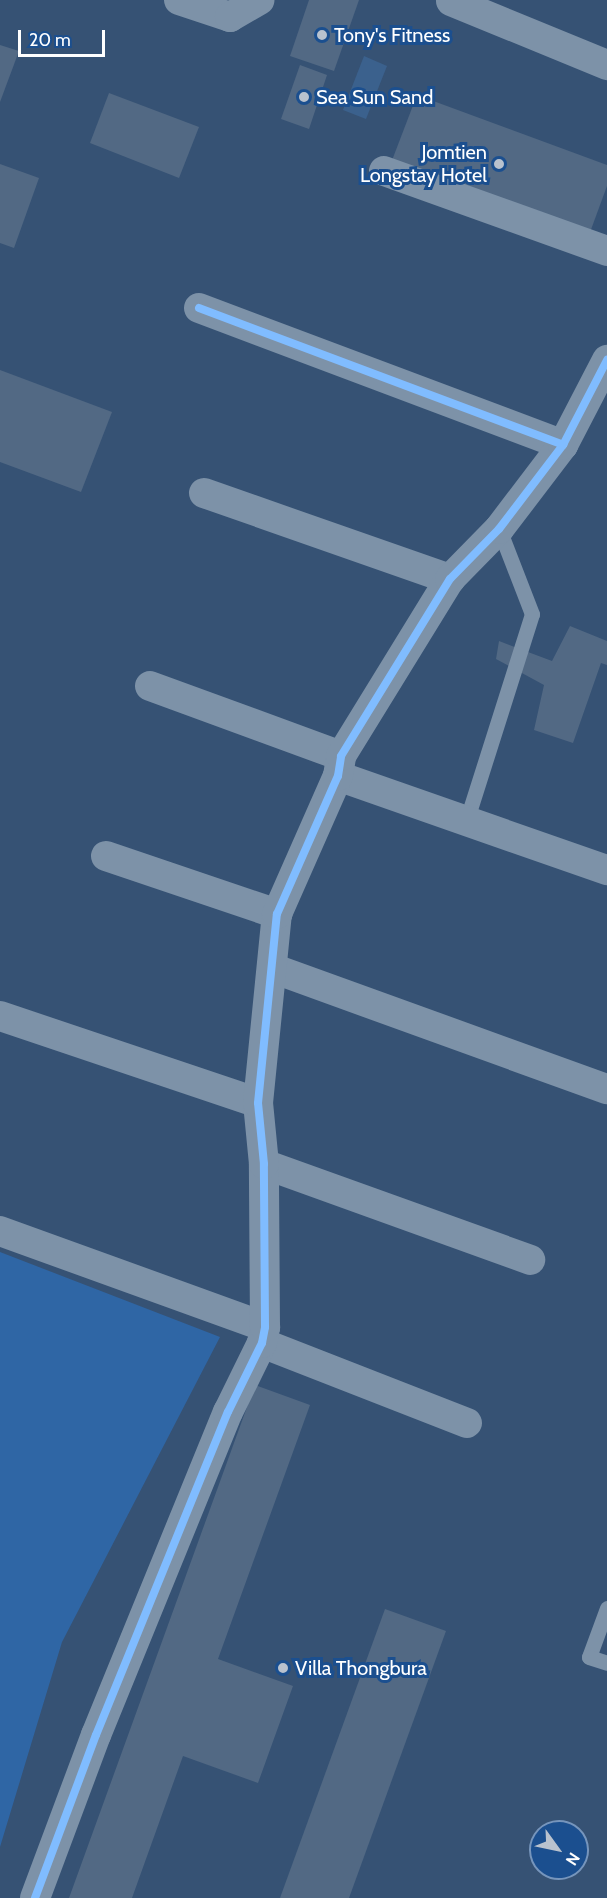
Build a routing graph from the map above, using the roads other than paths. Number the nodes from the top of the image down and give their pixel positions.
1 (179, 0) edge
2 (260, 0) edge
3 (451, 1) edge
4 (607, 64) edge
5 (384, 171) dead end
6 (607, 251) edge
7 (199, 308) dead end
8 (607, 360) edge
9 (563, 445) junction
10 (204, 493) dead end
11 (499, 529) junction
12 (450, 579) junction
13 (150, 686) dead end
14 (340, 766) junction
15 (466, 822) junction
16 (106, 856) dead end
17 (607, 870) edge
18 (277, 914) junction
19 (272, 968) junction
20 (0, 1016) edge
21 (607, 1089) edge
22 (258, 1103) junction
23 (264, 1164) junction
24 (0, 1231) edge
25 (530, 1260) dead end
26 (264, 1335) junction
27 (467, 1423) dead end
28 (607, 1608) edge
29 (607, 1663) edge
30 (35, 1898) edge

1 - 2 street
3 - 4 street
5 - 6 street
7 - 9 street
8 - 9 street
9 - 11 street
10 - 12 street
11 - 12 street
11 - 15 lane
12 - 14 street
13 - 14 street
14 - 15 street
14 - 18 street
15 - 17 street
16 - 18 street
18 - 19 street
19 - 21 street
19 - 22 street
20 - 22 street
22 - 23 street
23 - 25 street
23 - 26 street
24 - 26 street
26 - 27 street
26 - 30 street
28 - 29 lane

